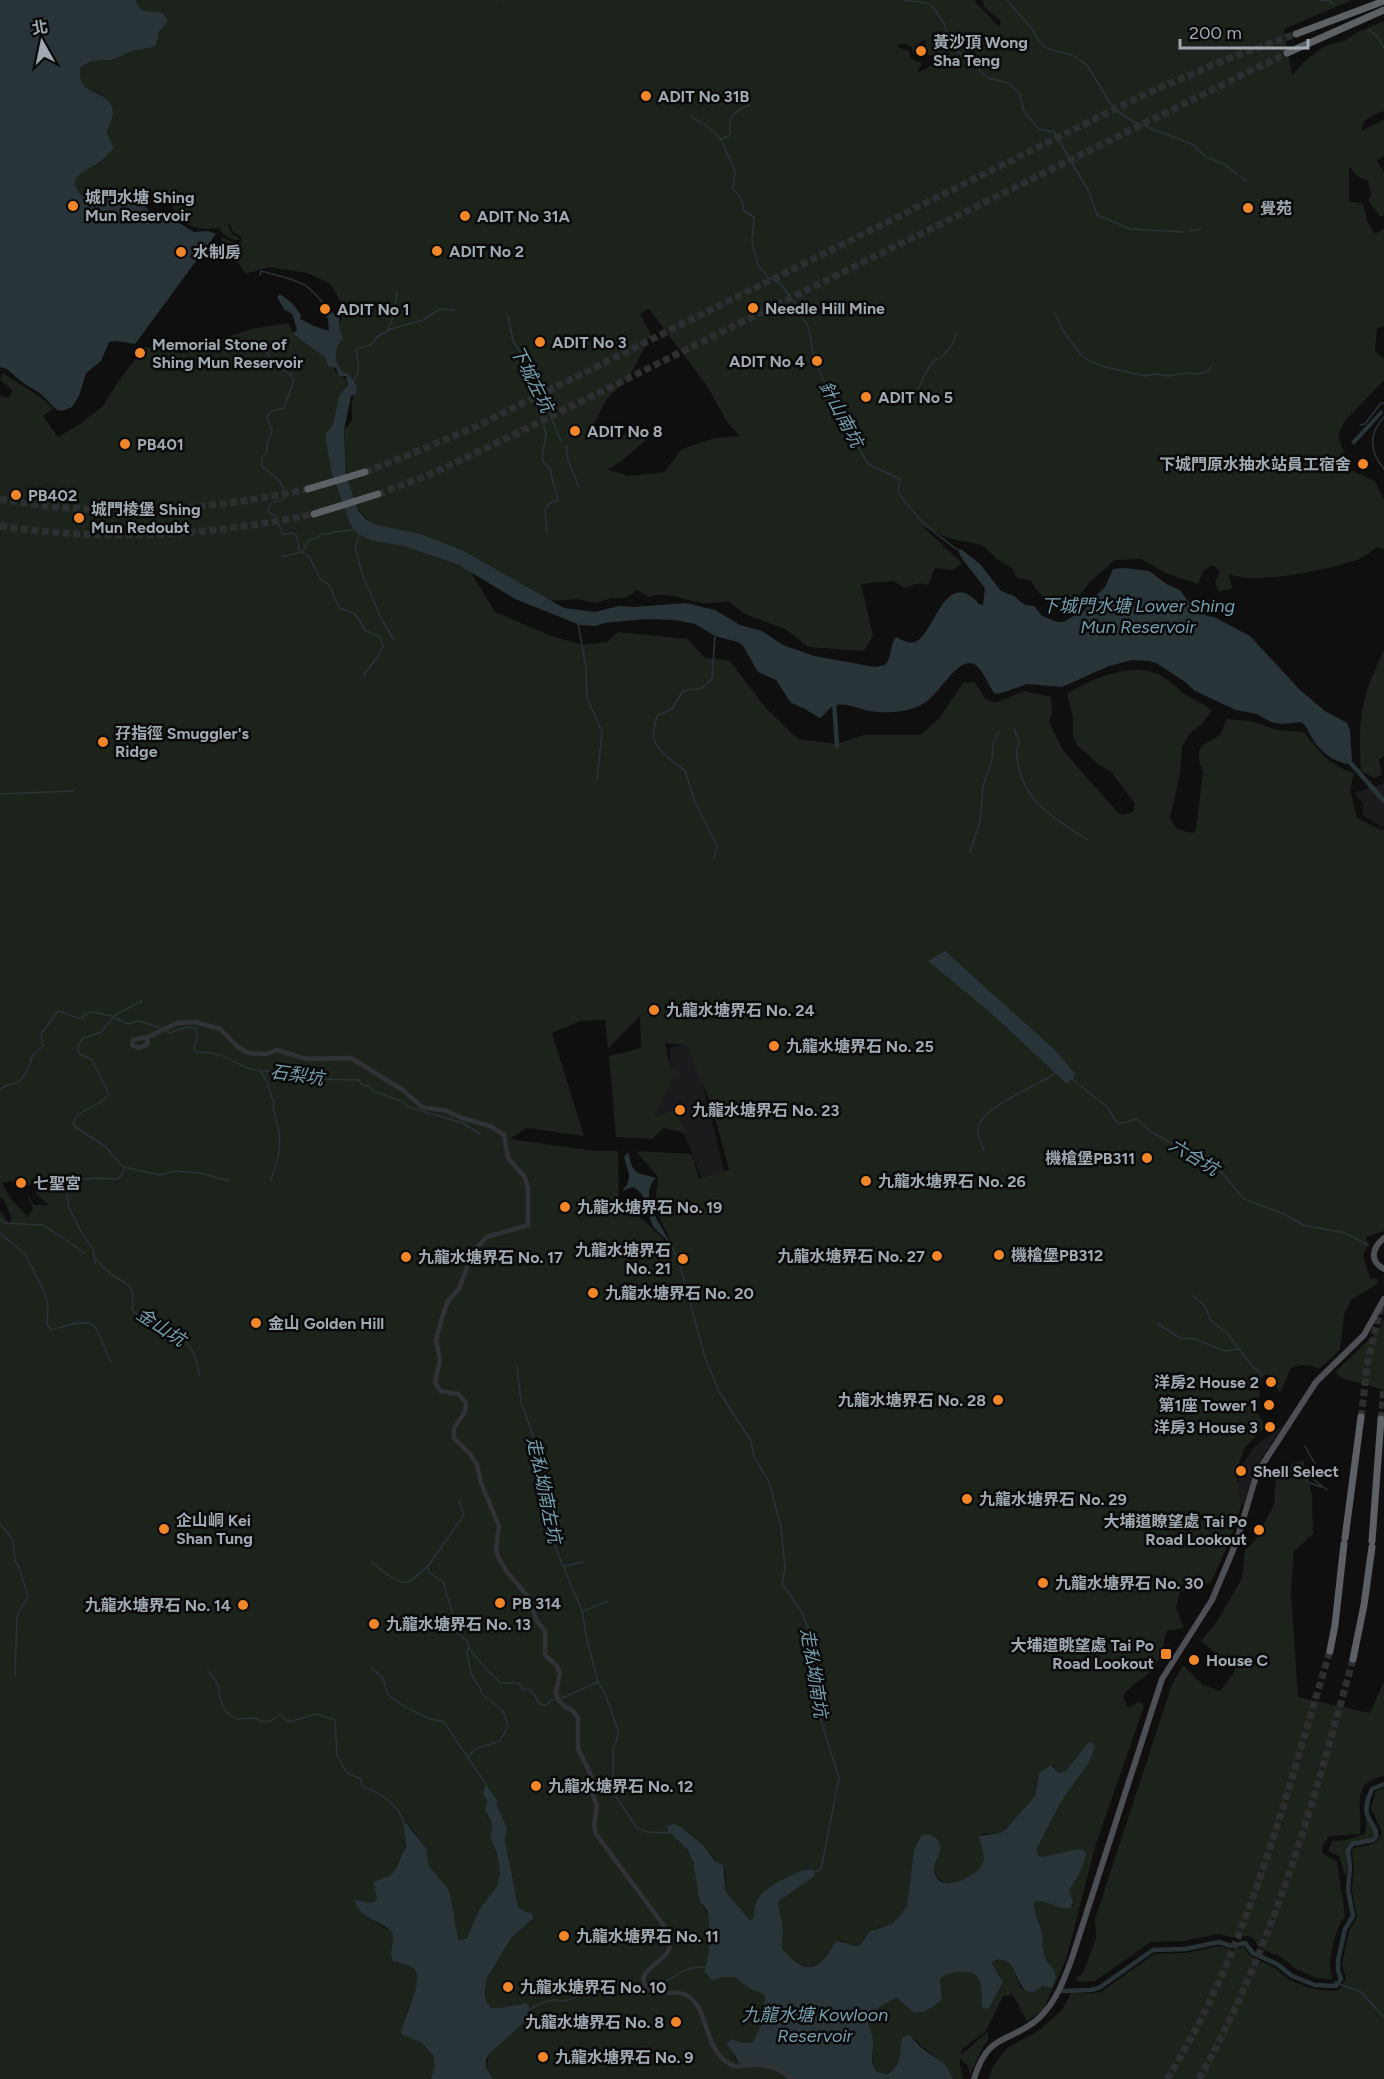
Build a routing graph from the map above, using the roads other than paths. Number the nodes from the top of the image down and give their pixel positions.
1 (1384, 1) edge
2 (1384, 10) edge
3 (1296, 34) tunnel mouth
4 (1287, 53) tunnel mouth
5 (365, 472) tunnel mouth
6 (308, 489) tunnel mouth
7 (378, 494) tunnel mouth
8 (314, 514) tunnel mouth
9 (148, 1037) dead end
10 (1384, 1238) edge
11 (1384, 1269) edge
12 (1384, 1299) edge
13 (1361, 1417) tunnel mouth
14 (1381, 1419) dead end
15 (1330, 1651) tunnel mouth
16 (1353, 1659) tunnel mouth
17 (791, 2079) edge
18 (974, 2079) edge

1 - 3 highway
2 - 4 highway
5 - 6 highway
7 - 8 highway
9 - 17 street
10 - 11 main road
12 - 18 main road
13 - 15 highway
14 - 16 highway

